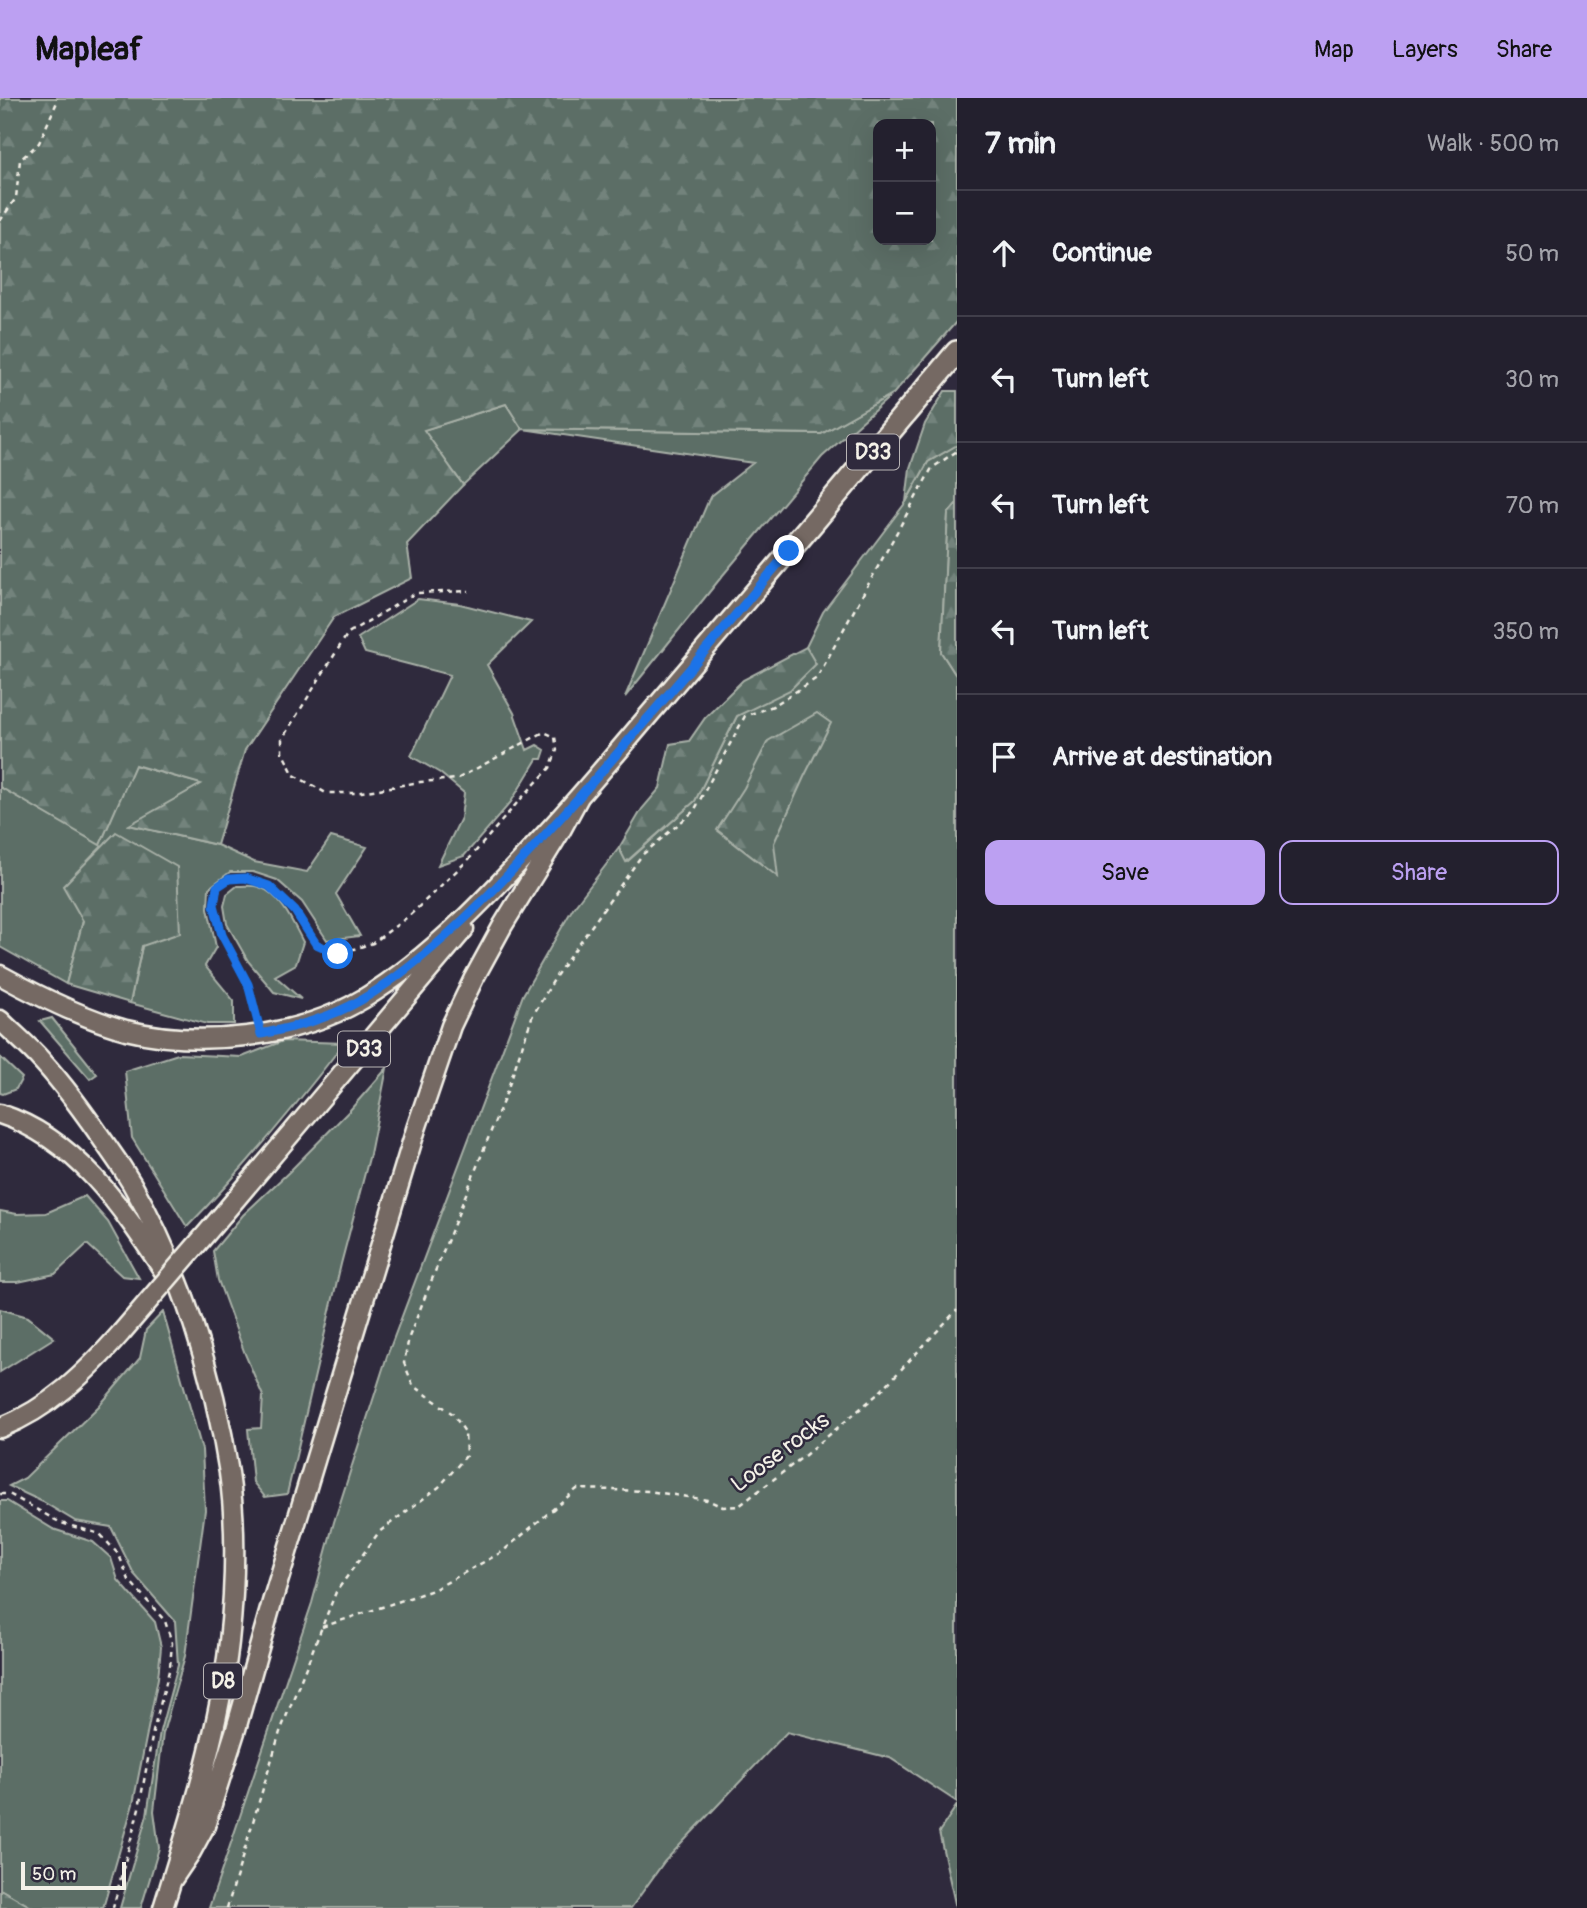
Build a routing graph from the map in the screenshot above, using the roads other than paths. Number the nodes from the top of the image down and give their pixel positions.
1 (957, 352) edge
2 (789, 551) joint
3 (579, 797) junction
4 (501, 883) junction
5 (0, 975) edge
6 (0, 1020) edge
7 (0, 1115) edge
8 (184, 1303) junction
9 (0, 1428) edge
10 (172, 1880) junction
11 (163, 1908) edge

1 - 2 highway, D33
2 - 3 main road, D33
3 - 4 main road, D33
3 - 10 main road
4 - 5 main road
4 - 9 main road, D33, bridge
6 - 8 main road, D8
7 - 8 main road
8 - 10 main road, D8
10 - 11 main road, D8

